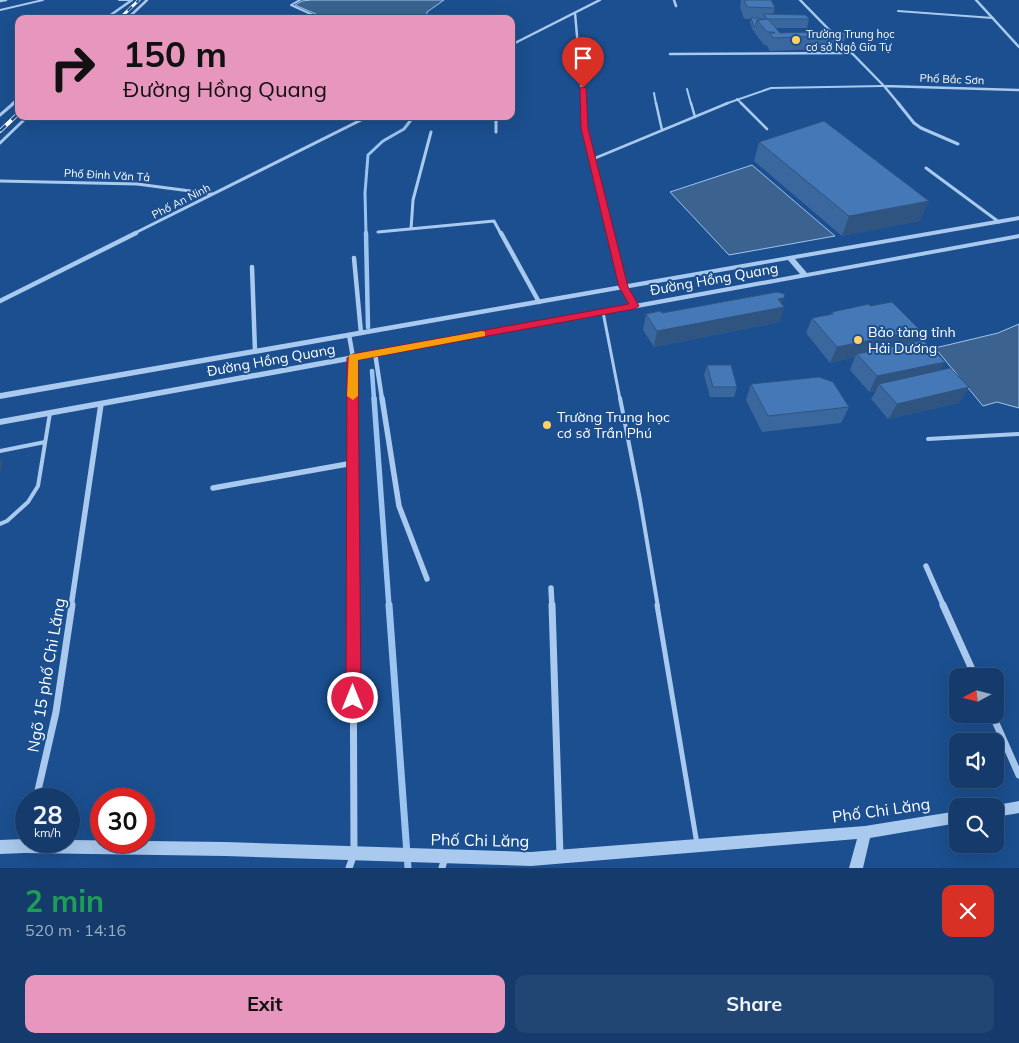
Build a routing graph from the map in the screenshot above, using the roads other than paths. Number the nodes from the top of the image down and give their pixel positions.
1 (6, 0) edge
2 (43, 0) edge
3 (119, 0) edge
4 (131, 0) edge
5 (146, 0) edge
6 (300, 0) edge
7 (600, 0) edge
8 (674, 0) edge
9 (800, 0) edge
10 (976, 0) edge
11 (0, 1) edge
12 (676, 6) dead end
13 (0, 10) edge
14 (898, 11) dead end
15 (575, 13) junction
16 (110, 15) edge
17 (132, 15) edge
18 (313, 15) edge
19 (993, 18) junction
20 (515, 43) edge
21 (1019, 47) edge
22 (852, 53) junction
23 (670, 54) dead end
24 (884, 86) junction
25 (687, 89) dead end
26 (1019, 90) edge
27 (654, 93) dead end
28 (737, 99) junction
29 (15, 102) edge
30 (0, 115) edge
31 (696, 116) junction
32 (24, 120) edge
33 (361, 120) edge
34 (496, 120) edge
35 (767, 129) dead end
36 (662, 130) junction
37 (432, 132) dead end
38 (496, 132) dead end
39 (0, 143) edge
40 (958, 144) dead end
41 (593, 159) junction
42 (926, 168) dead end
43 (0, 181) edge
44 (213, 194) junction
45 (1019, 218) edge
46 (999, 222) junction
47 (411, 229) junction
48 (378, 232) dead end
49 (1019, 236) edge
50 (354, 258) dead end
51 (790, 258) junction
52 (252, 267) dead end
53 (805, 275) junction
54 (624, 287) junction
55 (0, 301) edge
56 (539, 302) junction
57 (634, 306) junction
58 (603, 312) junction
59 (361, 333) junction
60 (349, 335) junction
61 (255, 351) junction
62 (375, 354) junction
63 (353, 358) junction
64 (0, 396) edge
65 (101, 404) junction
66 (50, 413) junction
67 (0, 422) edge
68 (1019, 434) edge
69 (928, 439) dead end
70 (45, 442) junction
71 (0, 451) edge
72 (353, 463) junction
73 (213, 488) dead end
74 (0, 524) edge
75 (926, 566) dead end
76 (427, 579) dead end
77 (551, 588) dead end
78 (971, 668) edge
79 (996, 723) edge
80 (1019, 775) edge
81 (39, 788) edge
82 (1019, 807) edge
83 (1004, 810) edge
84 (949, 818) edge
85 (865, 832) junction
86 (15, 845) edge
87 (80, 845) edge
88 (698, 846) junction
89 (0, 848) edge
90 (354, 854) junction
91 (560, 857) junction
92 (444, 862) edge
93 (349, 868) edge
94 (856, 868) edge

1 - 11 street
2 - 13 lane
3 - 4 lane
4 - 16 street
5 - 17 street
6 - 18 lane
7 - 15 street
8 - 12 street
9 - 22 street
10 - 19 street
14 - 19 lane
15 - 20 street
15 - 41 street
19 - 21 street
22 - 23 street
22 - 24 street
24 - 26 street, Phố Bắc Sơn
24 - 28 lane
24 - 40 street
25 - 31 lane
27 - 36 lane
28 - 31 lane
28 - 35 lane
29 - 30 street
31 - 36 lane
32 - 39 street
33 - 44 street, Phố An Ninh
34 - 38 street
36 - 41 lane
37 - 47 street
41 - 54 street
42 - 46 street
43 - 44 street, Phố Đinh Văn Tả
44 - 55 street, Phố An Ninh
45 - 46 street, Đường Hồng Quang
46 - 51 street, Đường Hồng Quang
47 - 48 street
47 - 56 street
49 - 53 street, Đường Hồng Quang
50 - 59 street
51 - 53 street
51 - 54 street, Đường Hồng Quang
52 - 61 street
53 - 57 street, Đường Hồng Quang
54 - 56 street, Đường Hồng Quang
54 - 57 street
56 - 59 street, Đường Hồng Quang
57 - 58 street, Đường Hồng Quang
58 - 62 street, Đường Hồng Quang
58 - 88 lane
59 - 60 street, Đường Hồng Quang
60 - 61 street, Đường Hồng Quang
60 - 63 street
61 - 64 street, Đường Hồng Quang
62 - 63 street, Đường Hồng Quang
62 - 76 street
63 - 65 street, Đường Hồng Quang
63 - 72 street
65 - 66 street, Đường Hồng Quang
65 - 81 street, Ngõ 15 phố Chi Lăng
66 - 67 street, Đường Hồng Quang
66 - 70 lane
68 - 69 lane
70 - 71 lane
70 - 74 lane
72 - 73 street
72 - 90 street
75 - 78 street
77 - 91 street
79 - 80 street
82 - 83 street
84 - 85 street, Phố Chi Lăng
85 - 88 street, Phố Chi Lăng
85 - 94 street
86 - 89 street, Phố Chi Lăng
87 - 90 street, Phố Chi Lăng
88 - 91 street, Phố Chi Lăng
90 - 92 street, Phố Chi Lăng
90 - 93 street
91 - 92 street, Phố Chi Lăng

